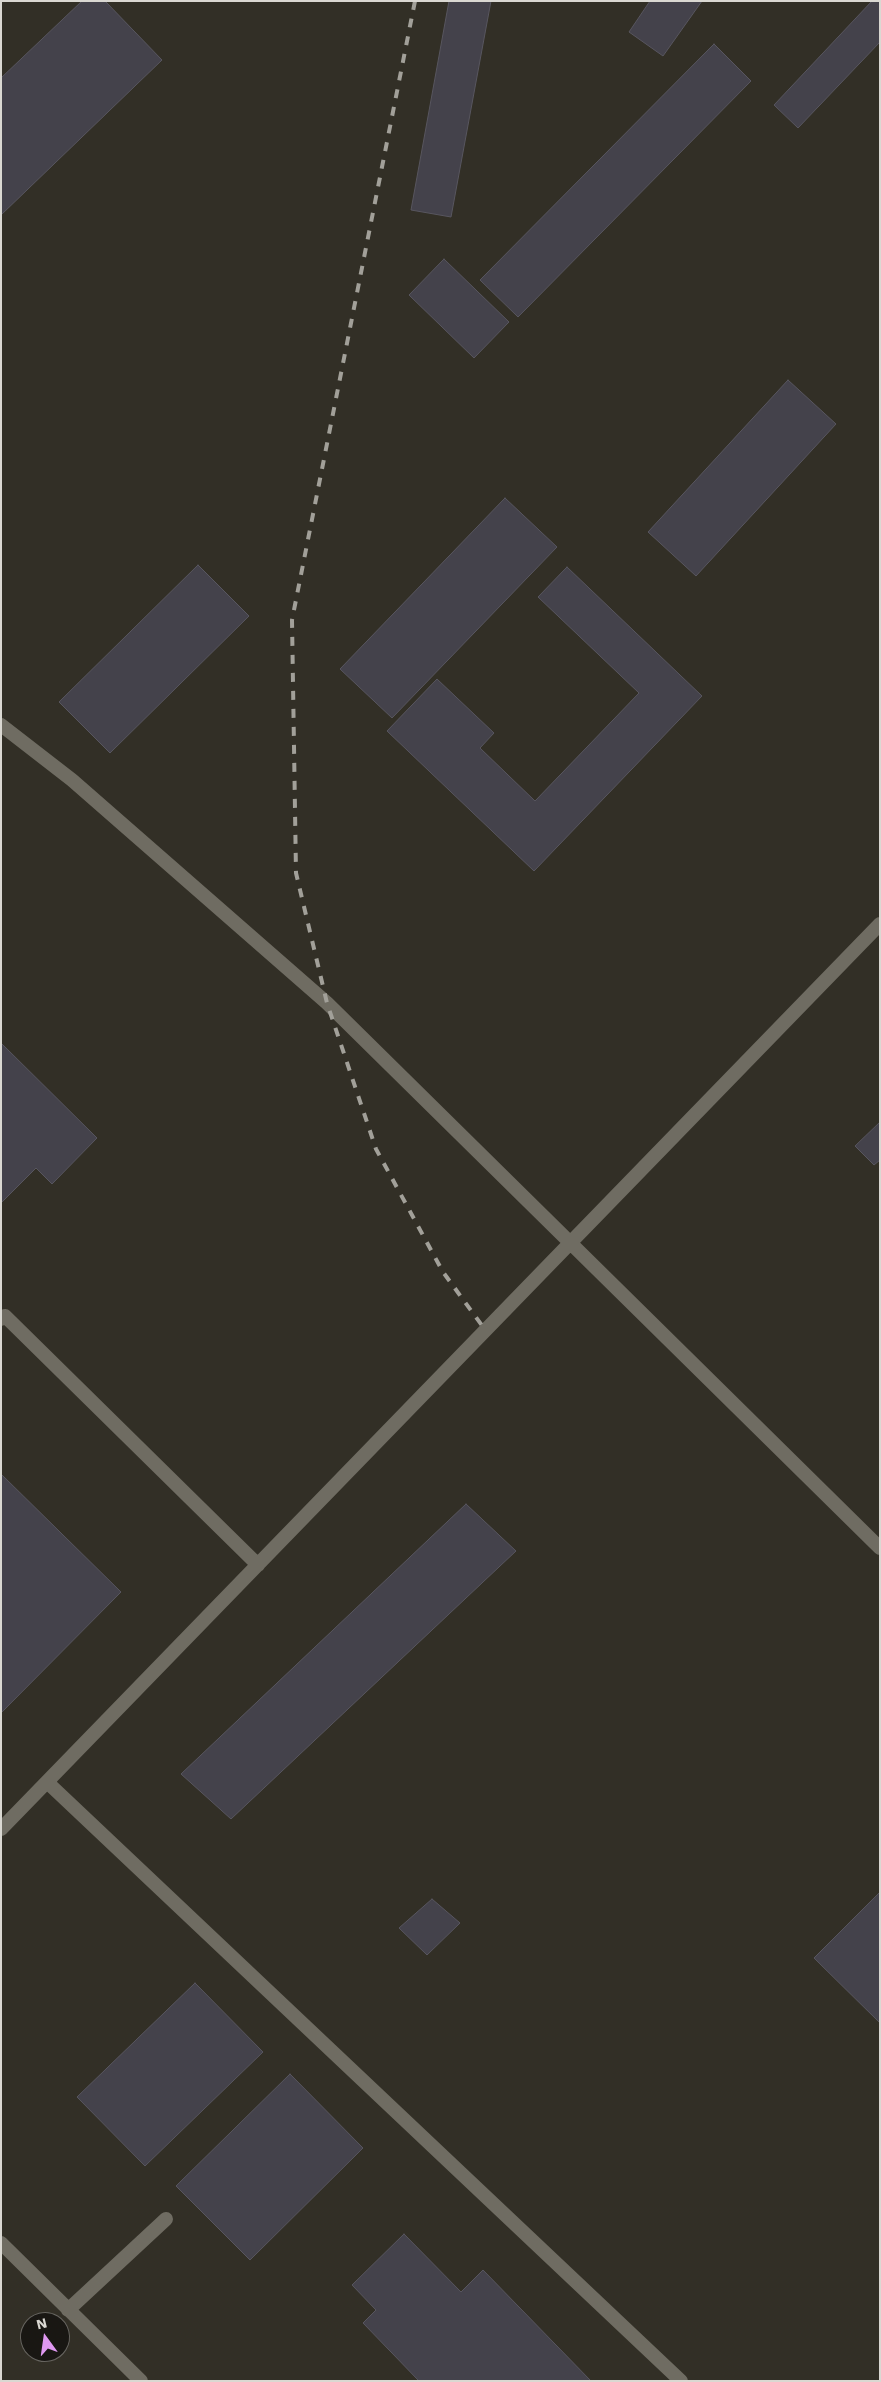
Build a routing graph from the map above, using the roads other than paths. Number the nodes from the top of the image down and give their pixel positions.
1 (1, 725) edge
2 (880, 924) edge
3 (571, 1243) junction
4 (1, 1319) edge
5 (880, 1548) edge
6 (258, 1565) junction
7 (48, 1782) junction
8 (1, 1829) edge
9 (166, 2219) dead end
10 (1, 2243) edge
11 (68, 2310) junction
12 (141, 2381) edge
13 (681, 2381) edge

1 - 3 lane
2 - 3 lane
3 - 5 lane
3 - 6 lane
4 - 6 lane
6 - 7 lane
7 - 8 lane
7 - 13 lane
9 - 11 lane
10 - 11 lane
11 - 12 lane

